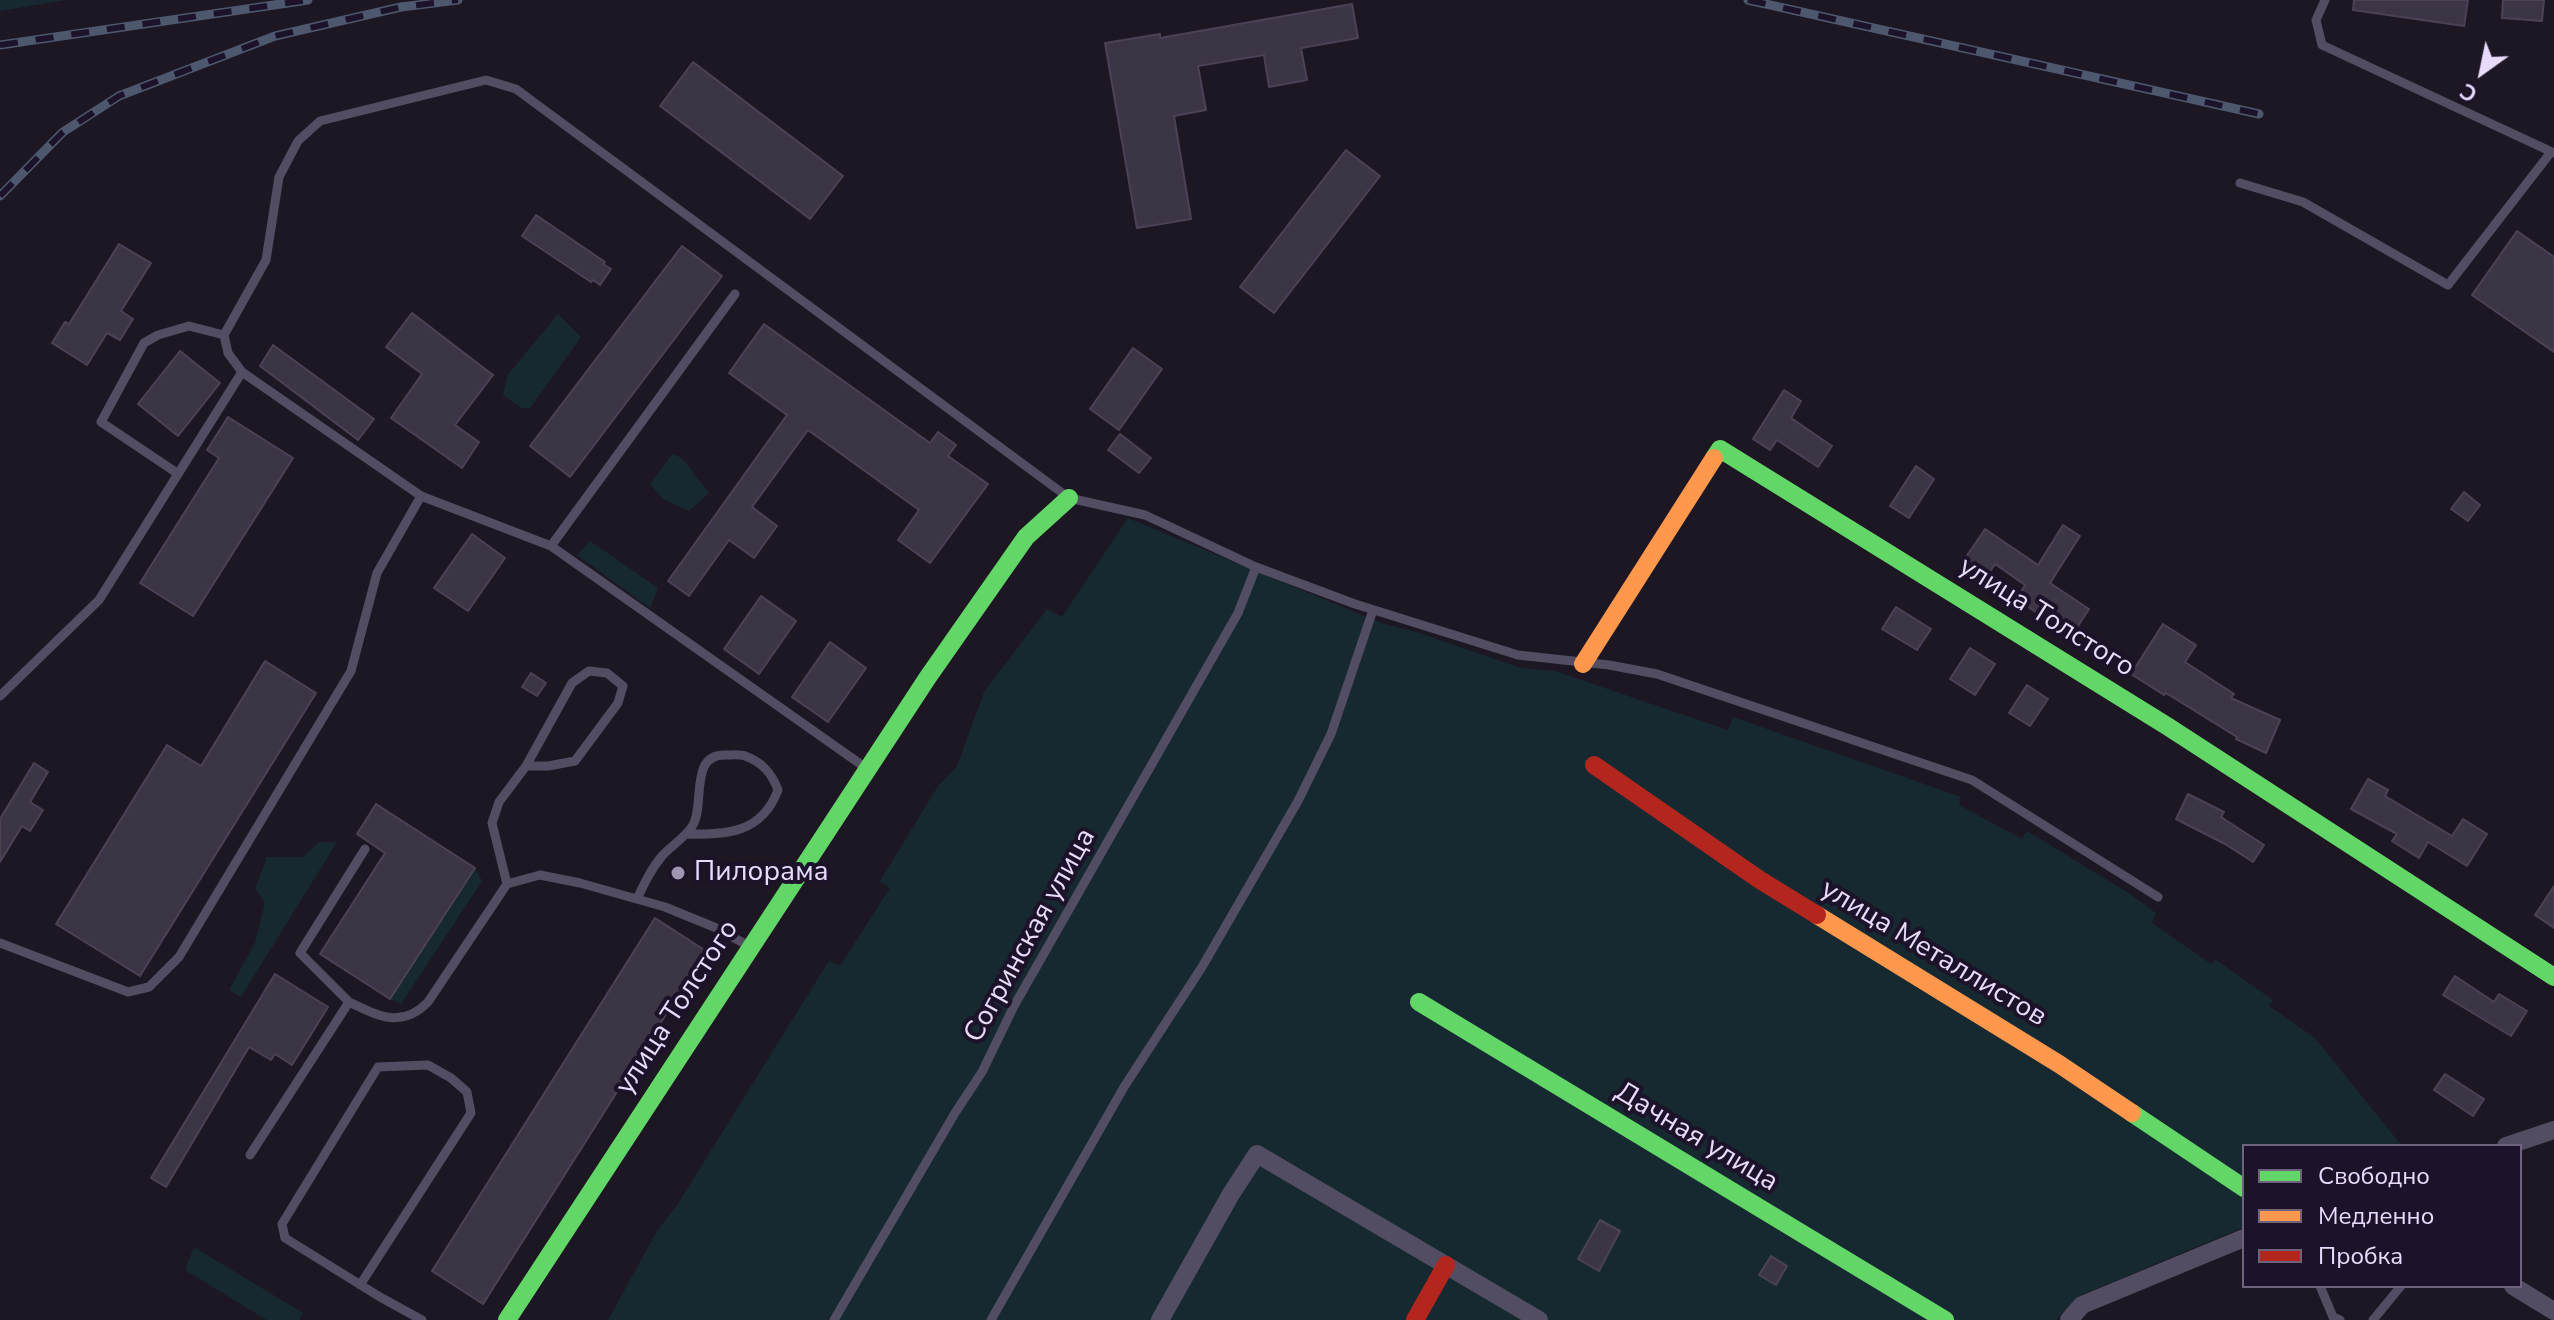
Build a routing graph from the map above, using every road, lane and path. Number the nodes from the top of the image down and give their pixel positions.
1 (2325, 0) edge
2 (2553, 153) edge
3 (2240, 183) dead end
4 (735, 294) dead end
5 (224, 335) junction
6 (242, 372) junction
7 (177, 473) junction
8 (421, 496) junction
9 (1069, 498) junction
10 (551, 546) junction
11 (1256, 567) junction
12 (1373, 610) junction
13 (1583, 664) junction
14 (0, 696) edge
15 (1594, 765) dead end
16 (526, 766) junction
17 (868, 770) junction
18 (687, 834) junction
19 (365, 849) dead end
20 (507, 884) junction
21 (2158, 897) dead end
22 (637, 899) junction
23 (0, 943) edge
24 (751, 948) junction
25 (2554, 977) edge
26 (349, 1002) junction
27 (1419, 1002) dead end
28 (2554, 1130) edge
29 (2512, 1144) edge
30 (250, 1155) dead end
31 (2242, 1187) edge
32 (2242, 1239) edge
33 (1446, 1265) junction
34 (360, 1285) junction
35 (2321, 1288) edge
36 (2399, 1288) edge
37 (2516, 1288) edge
38 (2554, 1311) edge
39 (422, 1320) edge
40 (507, 1320) edge
41 (834, 1320) edge
42 (991, 1320) edge
43 (1160, 1320) edge
44 (1415, 1320) edge
45 (1539, 1320) edge
46 (1945, 1320) edge
47 (2069, 1320) edge
48 (2340, 1320) edge
49 (2373, 1320) edge

1 - 2 lane
2 - 3 lane
4 - 10 lane
5 - 6 lane
5 - 7 lane
5 - 9 lane
6 - 7 lane
6 - 8 lane
7 - 14 lane
8 - 10 lane
8 - 23 lane
9 - 11 lane
9 - 17 street, улица Толстого
10 - 17 lane
11 - 12 lane
11 - 41 lane, Согринская улица
12 - 13 lane
12 - 42 lane
13 - 21 lane
13 - 25 street, улица Толстого
15 - 31 street, улица Металлистов
16 - 16 lane
16 - 20 lane
17 - 24 street, улица Толстого
18 - 18 lane
18 - 22 lane
19 - 26 lane
20 - 22 lane
20 - 26 lane
22 - 24 lane
24 - 40 street, улица Толстого
26 - 30 lane
27 - 46 street, Дачная улица
28 - 29 street
32 - 47 street
33 - 43 street
33 - 44 street
33 - 45 street
34 - 34 lane
34 - 39 lane
35 - 48 lane
36 - 49 lane
37 - 38 street

